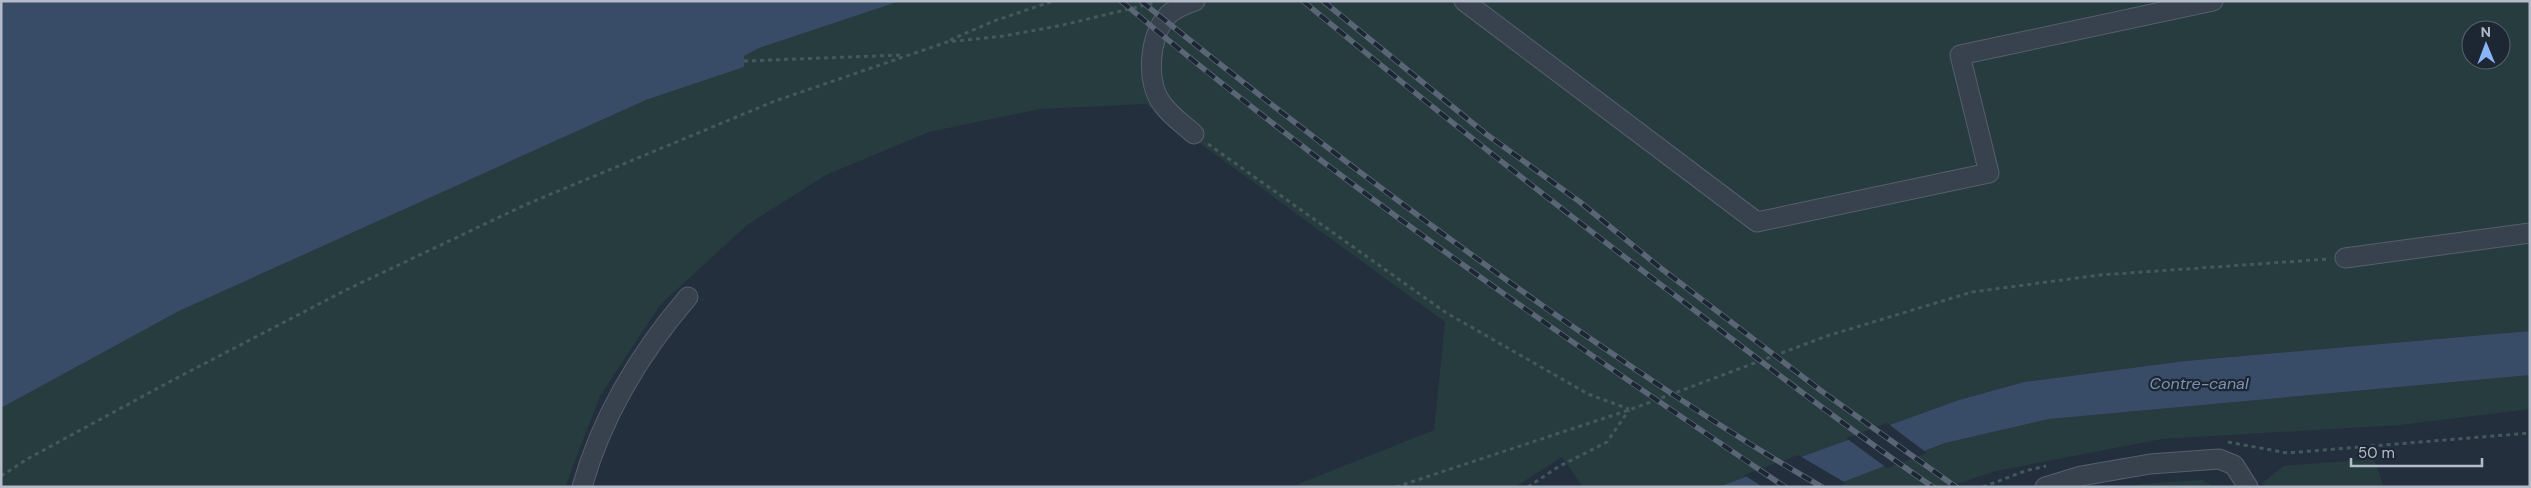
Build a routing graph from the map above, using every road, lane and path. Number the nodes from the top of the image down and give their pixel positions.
1 (1053, 1) edge
2 (1464, 1) edge
3 (2213, 1) edge
4 (1189, 4) edge
5 (947, 42) junction
6 (908, 55) junction
7 (744, 61) dead end
8 (1194, 134) joint
9 (2530, 234) edge
10 (2345, 258) joint
11 (688, 297) dead end
12 (1630, 410) junction
13 (2530, 433) edge
14 (2261, 449) dead end
15 (1, 476) edge
16 (582, 487) edge
17 (1396, 487) edge
18 (1528, 487) edge
19 (2045, 487) edge
20 (2248, 487) edge

1 - 5 path
2 - 3 street
4 - 5 path
4 - 8 street
5 - 6 path
6 - 7 path
6 - 15 path
8 - 12 path
9 - 10 street
10 - 12 path
11 - 16 street
12 - 17 path
12 - 18 path
13 - 14 path
19 - 20 street

